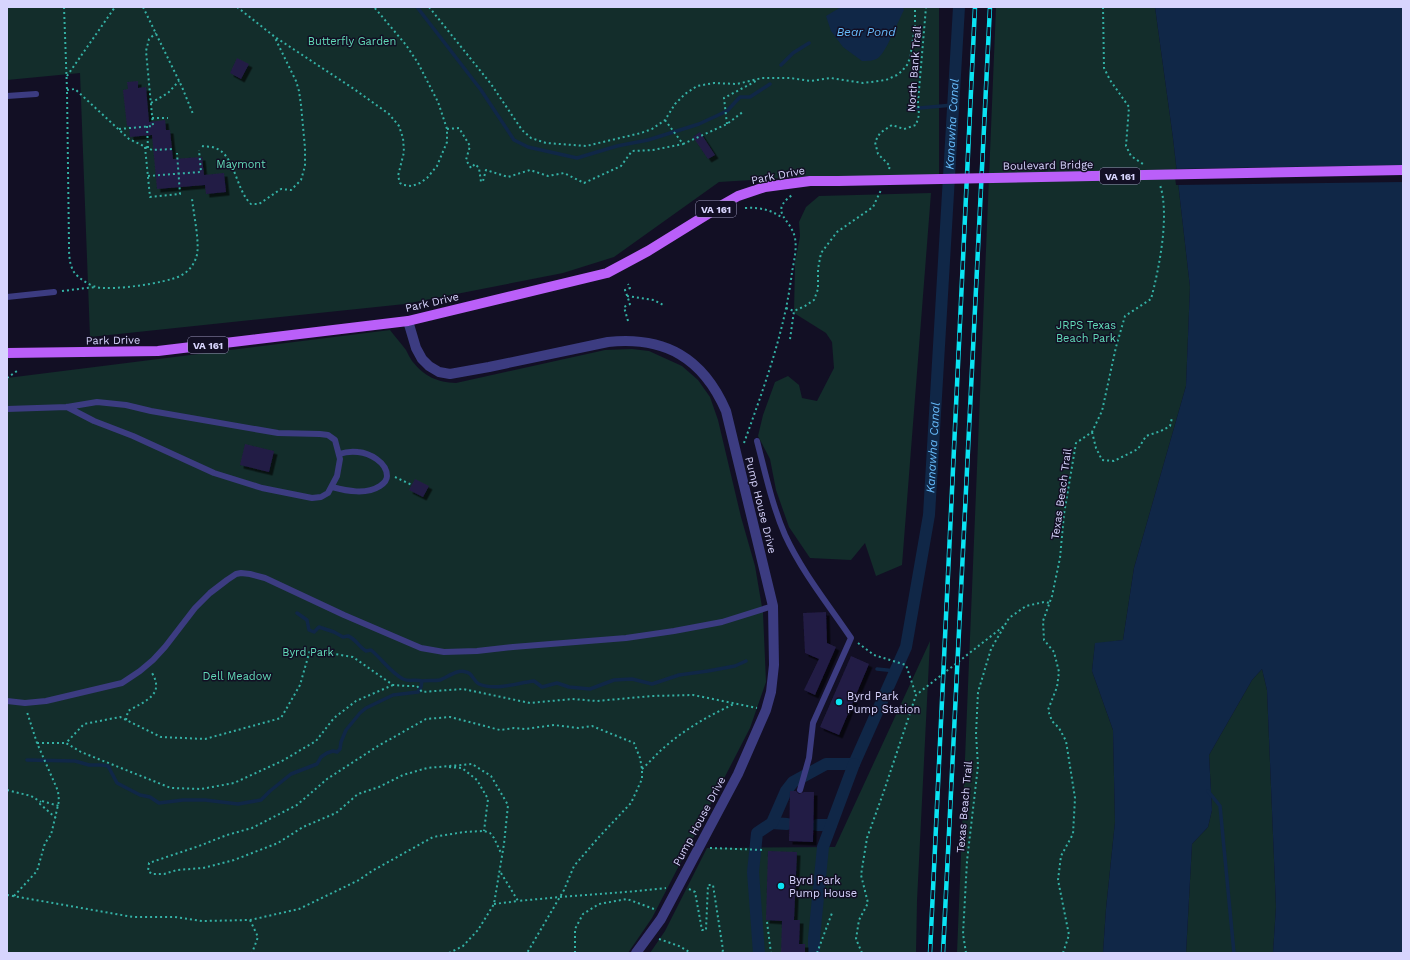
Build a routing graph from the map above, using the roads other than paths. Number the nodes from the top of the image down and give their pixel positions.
1 (36, 94) dead end
2 (7, 96) edge
3 (1403, 170) edge
4 (838, 181) joint
5 (54, 292) road end
6 (7, 297) edge
7 (408, 321) junction
8 (7, 353) edge
9 (67, 407) junction
10 (7, 409) edge
11 (757, 441) dead end
12 (339, 454) junction
13 (332, 487) junction
14 (772, 606) junction
15 (7, 701) edge
16 (800, 790) dead end
17 (636, 953) edge

1 - 2 lane
3 - 4 main road, Boulevard Bridge / VA 161, bridge
4 - 7 main road, Park Drive / VA 161
5 - 6 lane
7 - 8 main road, Park Drive / VA 161
7 - 14 street, Pump House Drive
9 - 10 lane
9 - 12 lane
9 - 13 lane
11 - 16 lane
12 - 13 lane
12 - 13 lane
14 - 15 lane
14 - 17 street, Pump House Drive

